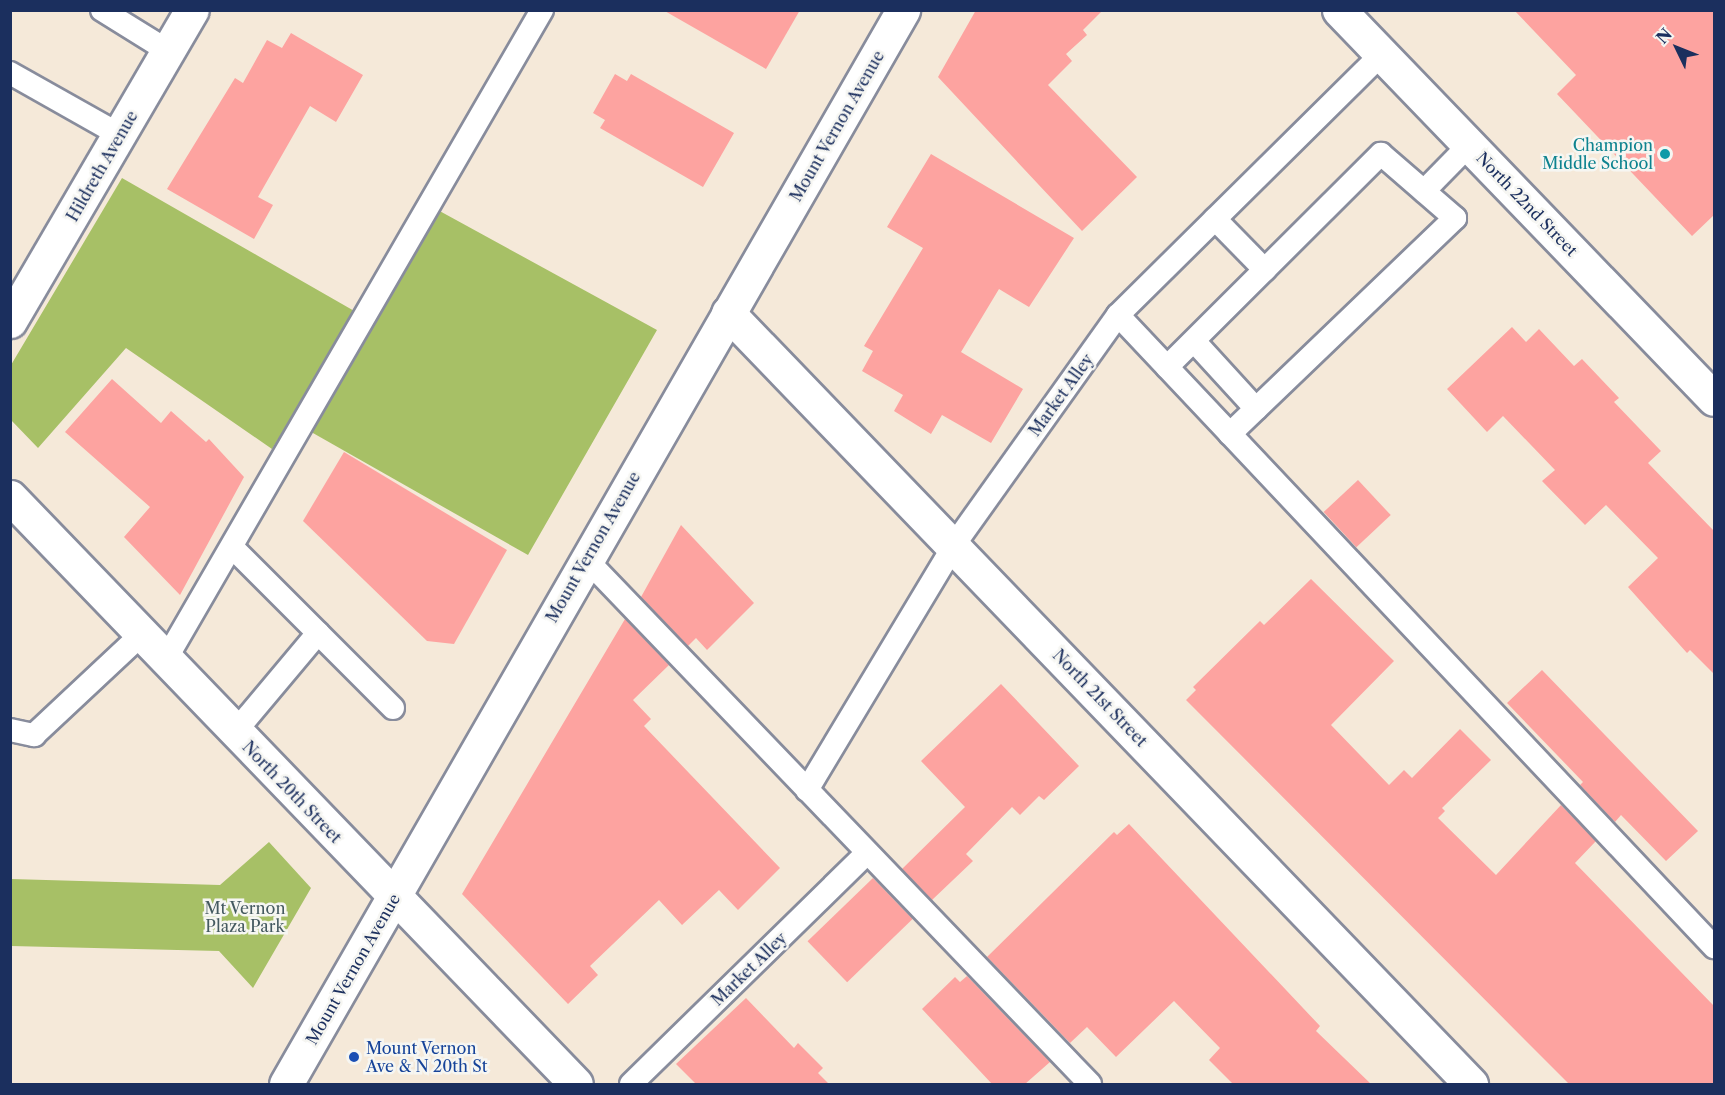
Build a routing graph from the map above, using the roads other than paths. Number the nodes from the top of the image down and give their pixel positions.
1 (102, 10) edge
2 (192, 10) edge
3 (542, 10) edge
4 (903, 10) edge
5 (1339, 10) edge
6 (168, 51) junction
7 (1382, 54) junction
8 (10, 73) edge
9 (120, 135) junction
10 (1469, 145) junction
11 (1424, 191) junction
12 (1215, 219) junction
13 (1265, 270) junction
14 (728, 313) junction
15 (1118, 315) junction
16 (10, 321) edge
17 (1194, 341) junction
18 (1167, 368) junction
19 (1714, 399) edge
20 (1256, 409) junction
21 (1230, 434) junction
22 (10, 497) edge
23 (954, 545) junction
24 (232, 547) junction
25 (586, 559) junction
26 (318, 633) junction
27 (141, 634) junction
28 (166, 660) junction
29 (393, 708) dead end
30 (10, 730) edge
31 (235, 732) junction
32 (807, 790) junction
33 (867, 853) junction
34 (394, 898) junction
35 (1714, 947) edge
36 (286, 1084) edge
37 (576, 1084) edge
38 (631, 1084) edge
39 (1090, 1084) edge
40 (1471, 1084) edge

1 - 6 lane
2 - 6 street, Hildreth Avenue
3 - 24 lane
4 - 14 street, Mount Vernon Avenue
5 - 7 street, North 22nd Street
6 - 9 street, Hildreth Avenue
7 - 10 street, North 22nd Street
7 - 12 lane, Market Alley
8 - 9 lane
9 - 16 street, Hildreth Avenue
10 - 11 lane
10 - 19 street, North 22nd Street
11 - 13 lane
11 - 20 lane
12 - 13 lane
12 - 15 lane, Market Alley
13 - 17 lane
14 - 23 street, North 21st Street
14 - 25 street, Mount Vernon Avenue
15 - 18 lane
15 - 23 lane, Market Alley
17 - 18 lane
17 - 20 lane
18 - 21 lane
20 - 21 lane
21 - 35 lane
22 - 27 street, North 20th Street
23 - 32 lane, Market Alley
23 - 40 street, North 21st Street
24 - 26 lane
24 - 28 lane
25 - 32 lane
25 - 34 street, Mount Vernon Avenue
26 - 29 lane
26 - 31 lane
27 - 28 street, North 20th Street
27 - 30 lane
28 - 31 street, North 20th Street
31 - 34 street, North 20th Street
32 - 33 lane
33 - 38 lane, Market Alley
33 - 39 lane
34 - 36 street, Mount Vernon Avenue
34 - 37 street, North 20th Street

